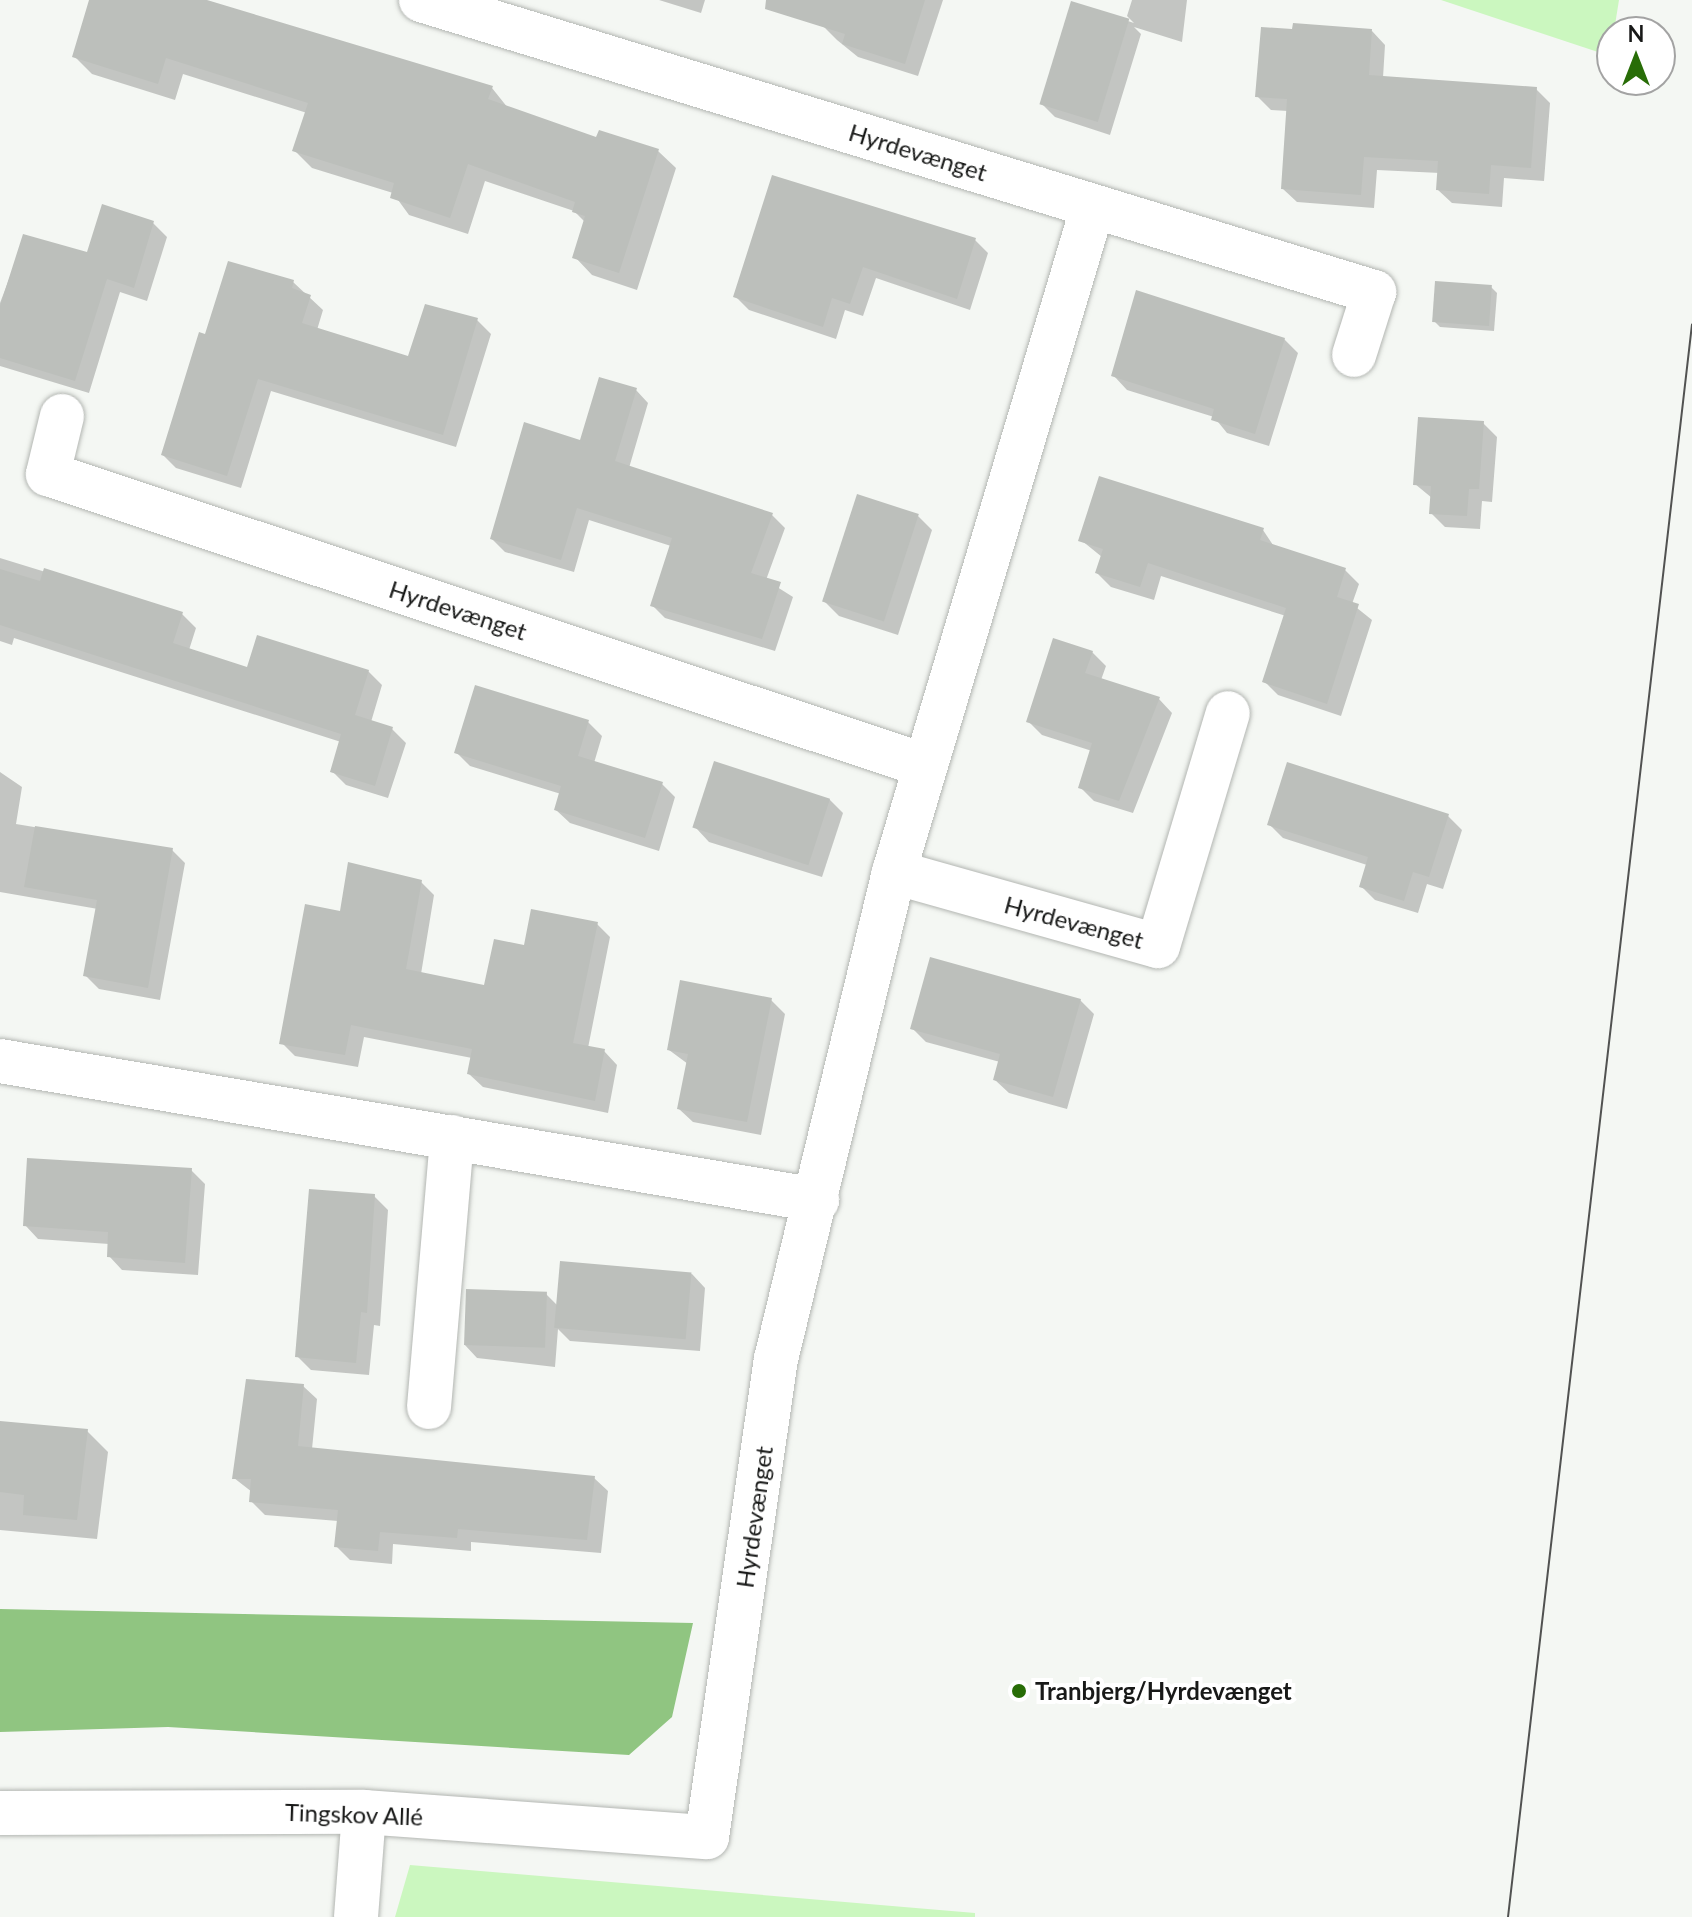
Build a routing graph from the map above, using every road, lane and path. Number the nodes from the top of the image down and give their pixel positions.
1 (421, 0) edge
2 (1093, 206) junction
3 (1354, 355) dead end
4 (62, 416) dead end
5 (1228, 713) dead end
6 (923, 765) junction
7 (894, 872) junction
8 (0, 1061) edge
9 (452, 1137) junction
10 (817, 1200) junction
11 (429, 1407) dead end
12 (364, 1812) junction
13 (0, 1813) edge
14 (707, 1837) joint
15 (356, 1917) edge

1 - 2 street, Hyrdevænget
2 - 3 street, Hyrdevænget
2 - 6 street, Hyrdevænget
4 - 6 street, Hyrdevænget
5 - 7 street, Hyrdevænget
6 - 7 street, Hyrdevænget
7 - 10 street, Hyrdevænget
8 - 9 street
9 - 10 street
9 - 11 street
10 - 14 street, Hyrdevænget
12 - 13 street, Tingskov Allé
12 - 14 street, Tingskov Allé
12 - 15 street

